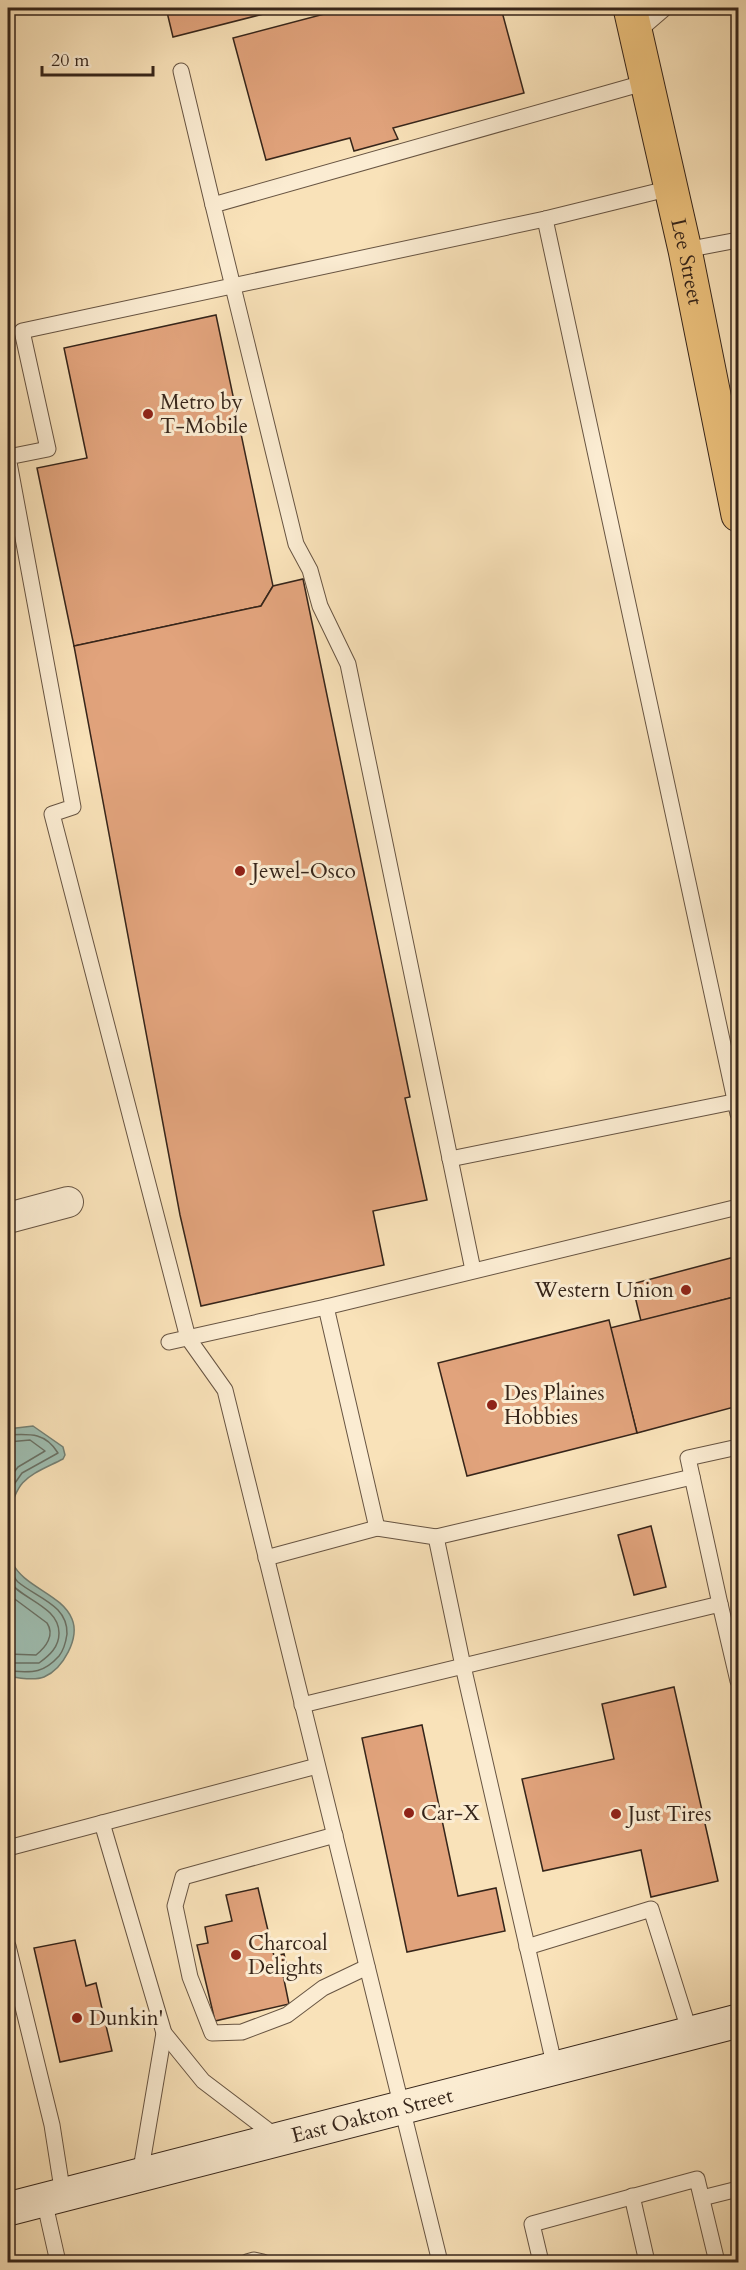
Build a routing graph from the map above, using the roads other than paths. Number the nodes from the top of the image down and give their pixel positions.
1 (665, 8) edge
2 (633, 20) edge
3 (181, 71) dead end
4 (647, 82) junction
5 (671, 188) junction
6 (213, 205) junction
7 (545, 219) junction
8 (738, 240) edge
9 (685, 250) junction
10 (231, 285) junction
11 (738, 515) edge
12 (738, 1105) edge
13 (450, 1159) junction
14 (68, 1202) dead end
15 (738, 1207) edge
16 (8, 1218) edge
17 (473, 1270) junction
18 (326, 1307) junction
19 (188, 1338) junction
20 (169, 1342) dead end
21 (738, 1447) edge
22 (692, 1477) junction
23 (377, 1528) junction
24 (436, 1537) junction
25 (266, 1558) junction
26 (720, 1604) junction
27 (463, 1666) junction
28 (738, 1681) edge
29 (302, 1705) junction
30 (317, 1766) junction
31 (102, 1823) junction
32 (334, 1835) junction
33 (8, 1848) edge
34 (8, 1946) edge
35 (527, 1947) junction
36 (367, 1967) junction
37 (738, 2021) edge
38 (164, 2033) junction
39 (690, 2033) junction
40 (555, 2068) junction
41 (401, 2107) junction
42 (278, 2138) junction
43 (140, 2175) junction
44 (738, 2189) edge
45 (632, 2196) junction
46 (54, 2197) junction
47 (702, 2198) junction
48 (8, 2209) edge
49 (58, 2262) edge
50 (247, 2262) edge
51 (263, 2262) edge
52 (440, 2262) edge
53 (541, 2262) edge
54 (647, 2262) edge
55 (717, 2262) edge

1 - 2 lane
2 - 4 main road, Lee Street
3 - 6 lane
4 - 5 main road, Lee Street
4 - 6 lane
5 - 7 lane
5 - 9 main road, Lee Street
6 - 10 lane
7 - 10 lane
7 - 12 lane
8 - 9 lane
9 - 11 main road, Lee Street
10 - 13 lane
10 - 19 lane
12 - 13 lane
13 - 17 lane
14 - 16 street
15 - 17 lane
17 - 18 lane
18 - 19 lane
18 - 23 lane
19 - 20 lane
19 - 25 lane
21 - 22 lane
22 - 24 lane
22 - 26 lane
23 - 24 lane
23 - 25 lane
24 - 27 lane
25 - 29 lane
26 - 27 lane
26 - 28 lane
27 - 29 lane
27 - 35 lane
29 - 30 lane
30 - 31 lane
30 - 32 lane
31 - 33 lane
31 - 38 lane
32 - 36 lane
32 - 36 lane
34 - 46 lane
35 - 39 lane
35 - 40 lane
36 - 41 lane
37 - 39 main road, East Oakton Street
38 - 42 lane
38 - 43 lane
39 - 40 main road, East Oakton Street
40 - 41 main road, East Oakton Street
41 - 42 main road, East Oakton Street
41 - 52 lane
42 - 43 main road, East Oakton Street
43 - 46 main road, East Oakton Street
44 - 47 lane
45 - 47 lane
45 - 53 lane
45 - 54 lane
46 - 48 main road, East Oakton Street
46 - 49 lane
47 - 55 lane
50 - 51 lane

